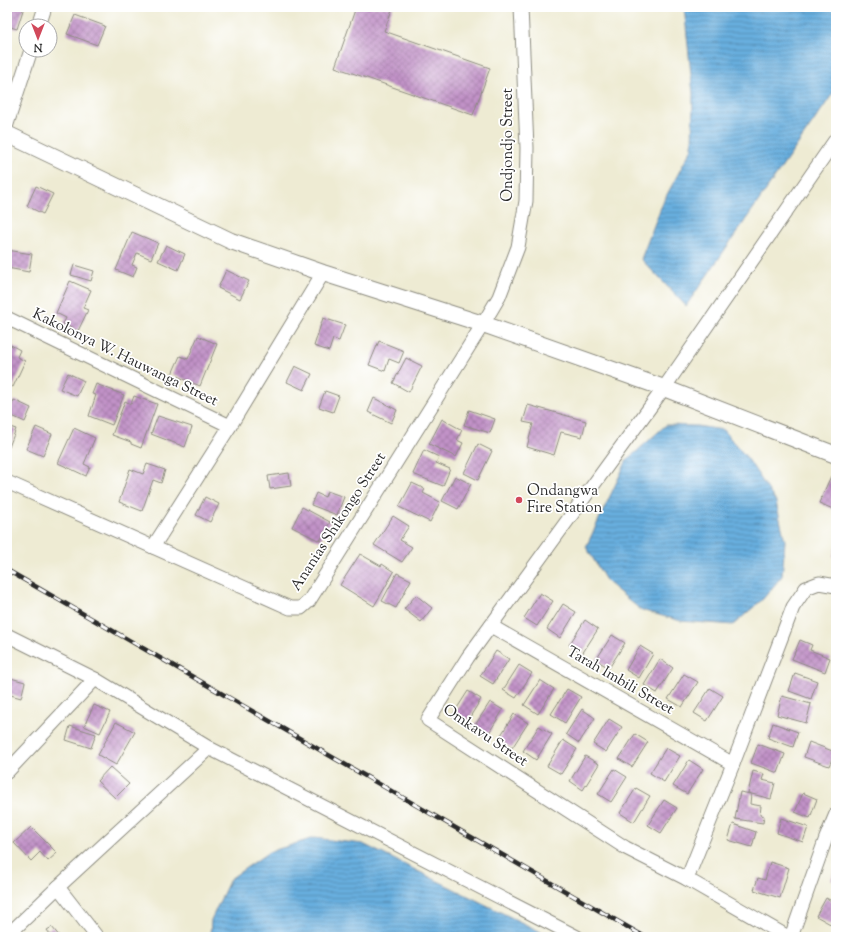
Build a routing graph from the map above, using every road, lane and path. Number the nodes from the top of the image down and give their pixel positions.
1 (45, 7) edge
2 (521, 7) edge
3 (42, 18) edge
4 (28, 58) edge
5 (7, 124) edge
6 (7, 134) edge
7 (836, 139) edge
8 (323, 273) junction
9 (7, 318) edge
10 (483, 324) junction
11 (664, 388) junction
12 (230, 426) junction
13 (836, 456) edge
14 (8, 485) edge
15 (153, 547) junction
16 (836, 586) edge
17 (491, 626) junction
18 (7, 635) edge
19 (96, 679) junction
20 (209, 748) junction
21 (733, 764) junction
22 (7, 772) edge
23 (836, 814) edge
24 (831, 840) edge
25 (687, 879) junction
26 (58, 887) junction
27 (7, 936) edge
28 (96, 937) edge
29 (577, 937) edge
30 (790, 937) edge

1 - 3 street
2 - 10 street, Ondjondjo Street
4 - 5 street
6 - 8 street
7 - 11 street, Omkavu Street
8 - 10 street
8 - 12 street, Kakolonya W. Hauwanga Street
9 - 12 street, Kakolonya W. Hauwanga Street
10 - 11 street
10 - 15 street, Ananias Shikongo Street
11 - 13 street
11 - 17 street, Omkavu Street
12 - 15 street, Kakolonya W. Hauwanga Street
14 - 15 street, Ananias Shikongo Street
16 - 21 street
17 - 21 street, Tarah Imbili Street
17 - 25 street, Omkavu Street
18 - 19 street
19 - 20 street
19 - 22 street
20 - 26 street
20 - 29 street
21 - 25 street
23 - 24 street
24 - 30 street
25 - 30 street, Omkavu Street
26 - 27 street
26 - 28 street

